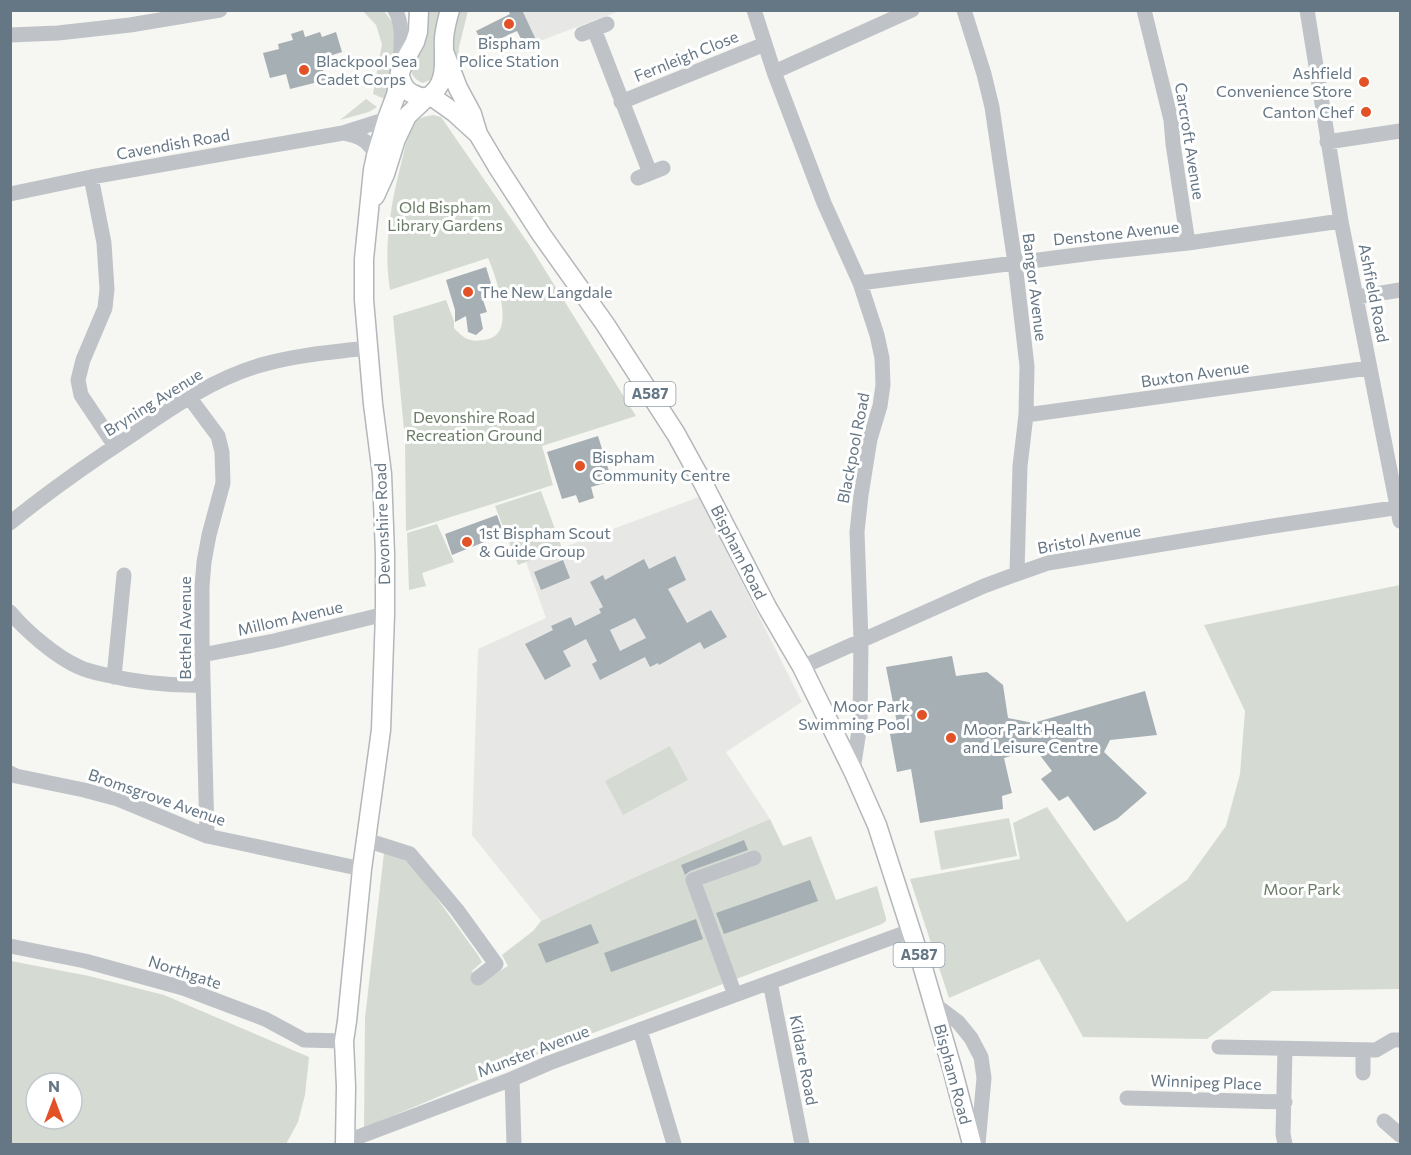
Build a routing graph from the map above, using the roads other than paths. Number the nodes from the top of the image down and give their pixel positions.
1 (220, 10) edge
2 (395, 10) edge
3 (419, 10) edge
4 (450, 10) edge
5 (754, 10) edge
6 (912, 10) edge
7 (964, 10) edge
8 (1144, 10) edge
9 (1307, 10) edge
10 (165, 15) edge
11 (594, 29) dead end
12 (10, 35) edge
13 (765, 44) junction
14 (445, 54) junction
15 (774, 72) junction
16 (400, 74) junction
17 (429, 97) junction
18 (621, 102) junction
19 (387, 118) junction
20 (1401, 131) edge
21 (343, 133) junction
22 (478, 134) junction
23 (1327, 142) junction
24 (376, 156) junction
25 (650, 173) dead end
26 (91, 177) junction
27 (10, 194) edge
28 (369, 209) junction
29 (1341, 221) junction
30 (1188, 243) junction
31 (1015, 263) junction
32 (860, 283) junction
33 (1401, 290) edge
34 (1357, 297) junction
35 (369, 348) junction
36 (1369, 368) junction
37 (189, 397) junction
38 (1026, 415) junction
39 (115, 446) junction
40 (1400, 512) edge
41 (10, 523) edge
42 (1017, 573) junction
43 (124, 575) dead end
44 (10, 612) edge
45 (385, 614) junction
46 (861, 640) junction
47 (202, 655) junction
48 (802, 667) junction
49 (114, 677) junction
50 (203, 685) junction
51 (853, 770) junction
52 (10, 773) edge
53 (207, 836) junction
54 (366, 840) junction
55 (754, 858) dead end
56 (362, 869) junction
57 (910, 931) junction
58 (10, 946) edge
59 (478, 978) dead end
60 (770, 982) junction
61 (735, 995) junction
62 (934, 1004) junction
63 (640, 1030) junction
64 (1401, 1040) edge
65 (344, 1041) junction
66 (1219, 1047) dead end
67 (1285, 1049) junction
68 (1363, 1051) junction
69 (1363, 1073) dead end
70 (512, 1079) junction
71 (1127, 1098) dead end
72 (1285, 1102) junction
73 (1384, 1121) dead end
74 (1401, 1135) edge
75 (345, 1143) edge
76 (514, 1144) edge
77 (674, 1144) edge
78 (802, 1144) edge
79 (972, 1144) edge
80 (978, 1144) edge
81 (1284, 1144) edge

1 - 10 street
2 - 16 street
3 - 16 main road, Devonshire Road
4 - 14 main road, A587
5 - 13 street, Blackpool Road
6 - 15 street
7 - 31 street, Bangor Avenue
8 - 30 street, Carcroft Avenue
9 - 23 street, Ashfield Road
10 - 12 street
11 - 18 street, Fernleigh Close
13 - 15 street, Blackpool Road
13 - 18 street, Fernleigh Close
14 - 17 main road, A587
14 - 22 main road, Bispham Road / A587
15 - 32 street, Blackpool Road
16 - 17 main road, A587
16 - 19 main road, Devonshire Road
17 - 22 main road, Bispham Road / A587
17 - 28 main road, Devonshire Road
18 - 25 street, Fernleigh Close
19 - 21 street, Cavendish Road
19 - 24 main road, Devonshire Road
20 - 23 street
21 - 24 street
21 - 26 street, Cavendish Road
22 - 48 main road, Bispham Road / A587
23 - 29 street, Ashfield Road
24 - 28 main road, Devonshire Road
26 - 27 street, Cavendish Road
26 - 39 street
28 - 35 main road, Devonshire Road
29 - 30 street, Denstone Avenue
29 - 34 street, Ashfield Road
30 - 31 street, Denstone Avenue
31 - 32 street, Denstone Avenue
31 - 38 street, Bangor Avenue
32 - 46 street, Blackpool Road
33 - 34 street
34 - 36 street, Ashfield Road
35 - 37 street, Bryning Avenue
35 - 45 main road, Devonshire Road
36 - 38 street, Buxton Avenue
36 - 40 street, Ashfield Road
37 - 39 street, Bryning Avenue
37 - 47 street, Bethel Avenue
38 - 42 street, Bangor Avenue
39 - 41 street, Bryning Avenue
40 - 42 street, Bristol Avenue
42 - 46 street, Bristol Avenue
43 - 49 street
44 - 49 street
45 - 47 street, Millom Avenue
45 - 54 main road, Devonshire Road
46 - 48 street, Bristol Avenue
46 - 51 street, Blackpool Road
47 - 50 street, Bethel Avenue
48 - 51 main road, Bispham Road / A587
49 - 50 street
50 - 53 street, Bethel Avenue
51 - 57 main road, Bispham Road / A587
52 - 53 street, Bromsgrove Avenue
53 - 56 street, Bromsgrove Avenue
54 - 56 main road, Devonshire Road
54 - 59 street
55 - 61 street
56 - 65 main road, Devonshire Road
57 - 60 street, Munster Avenue
57 - 62 main road, Bispham Road / A587
58 - 65 street, Northgate
60 - 61 street, Munster Avenue
60 - 78 street, Kildare Road
61 - 63 street, Munster Avenue
62 - 79 main road, Bispham Road / A587
62 - 80 street, Bispham Road
63 - 70 street, Munster Avenue
63 - 77 street
64 - 68 street
65 - 75 main road, Devonshire Road
66 - 67 street
67 - 68 street
67 - 72 street, Winnipeg Place
68 - 69 street
70 - 75 street, Munster Avenue
70 - 76 street
71 - 72 street, Winnipeg Place
72 - 81 street, Winnipeg Place
73 - 74 street

